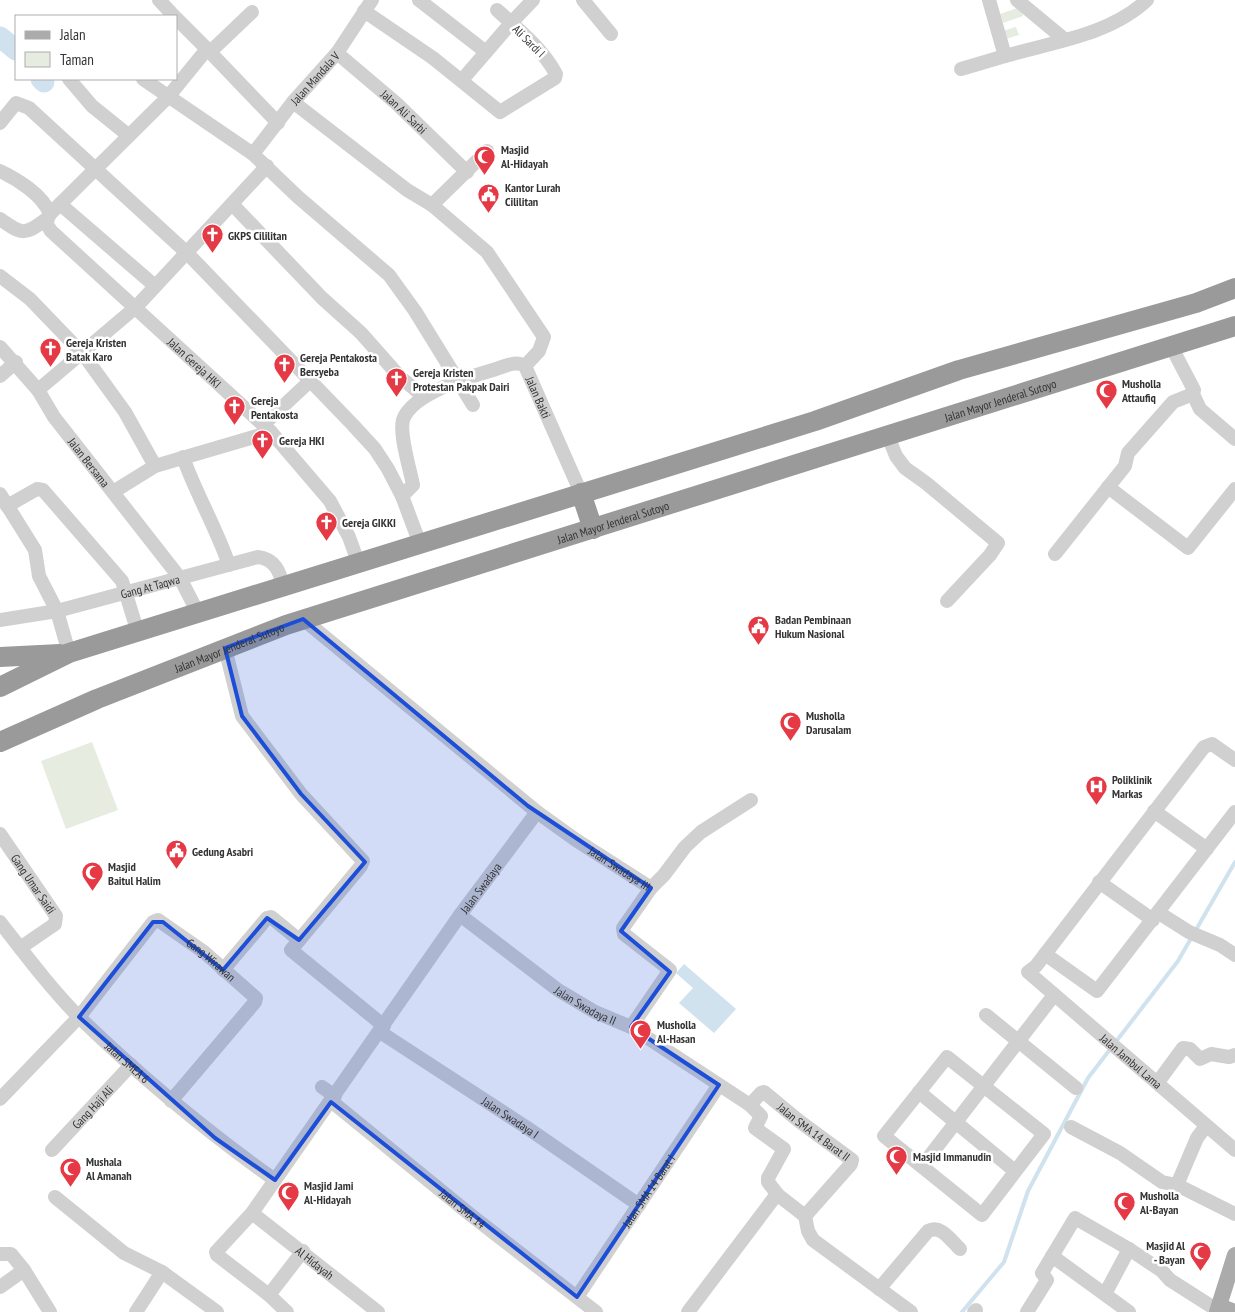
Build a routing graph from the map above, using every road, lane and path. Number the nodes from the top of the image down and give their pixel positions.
1 (159, 0) edge
2 (419, 0) edge
3 (533, 0) edge
4 (583, 0) edge
5 (989, 0) edge
6 (1017, 0) edge
7 (1147, 0) edge
8 (368, 5) edge
9 (496, 10) dead end
10 (252, 12) dead end
11 (173, 15) edge
12 (178, 20) edge
13 (511, 23) junction
14 (610, 34) dead end
15 (1064, 39) junction
16 (209, 51) junction
17 (486, 52) junction
18 (336, 53) junction
19 (1005, 56) junction
20 (961, 69) dead end
21 (70, 80) edge
22 (144, 80) edge
23 (462, 80) junction
24 (168, 97) junction
25 (293, 102) junction
26 (0, 123) edge
27 (278, 123) junction
28 (128, 135) junction
29 (487, 152) dead end
30 (253, 154) junction
31 (267, 166) junction
32 (96, 169) junction
33 (0, 170) edge
34 (467, 172) junction
35 (233, 205) junction
36 (432, 205) junction
37 (52, 212) junction
38 (0, 219) edge
39 (187, 253) junction
40 (0, 276) edge
41 (155, 286) junction
42 (1235, 288) edge
43 (136, 307) junction
44 (1235, 326) edge
45 (1171, 346) junction
46 (0, 347) edge
47 (83, 354) junction
48 (16, 362) junction
49 (525, 366) junction
50 (0, 376) edge
51 (458, 380) junction
52 (310, 381) junction
53 (38, 390) junction
54 (1193, 394) junction
55 (424, 397) junction
56 (473, 405) dead end
57 (267, 428) junction
58 (888, 436) junction
59 (1235, 439) edge
60 (183, 457) junction
61 (155, 466) junction
62 (1108, 487) junction
63 (1235, 489) edge
64 (113, 492) junction
65 (581, 494) junction
66 (402, 496) junction
67 (4, 500) edge
68 (594, 529) junction
69 (420, 544) junction
70 (1055, 554) dead end
71 (358, 562) junction
72 (228, 565) junction
73 (180, 578) junction
74 (283, 586) junction
75 (126, 593) junction
76 (947, 601) dead end
77 (57, 611) junction
78 (198, 613) junction
79 (303, 619) junction
80 (0, 620) edge
81 (138, 633) junction
82 (225, 648) junction
83 (69, 653) junction
84 (0, 657) edge
85 (0, 687) edge
86 (0, 742) edge
87 (1235, 760) edge
88 (750, 800) dead end
89 (1154, 811) junction
90 (537, 812) junction
91 (1235, 812) edge
92 (0, 834) edge
93 (1206, 849) junction
94 (1099, 882) junction
95 (651, 888) junction
96 (460, 915) junction
97 (1156, 916) junction
98 (0, 922) edge
99 (295, 945) junction
100 (20, 948) junction
101 (1045, 954) junction
102 (1235, 955) edge
103 (223, 970) junction
104 (1054, 995) junction
105 (986, 1015) dead end
106 (79, 1017) junction
107 (631, 1027) junction
108 (382, 1029) junction
109 (1018, 1041) junction
110 (1235, 1055) edge
111 (131, 1064) junction
112 (1158, 1082) junction
113 (719, 1086) junction
114 (984, 1086) junction
115 (322, 1087) dead end
116 (1076, 1088) dead end
117 (919, 1092) junction
118 (0, 1099) edge
119 (333, 1099) junction
120 (171, 1101) junction
121 (750, 1105) junction
122 (955, 1122) junction
123 (1206, 1126) junction
124 (1071, 1127) dead end
125 (52, 1150) dead end
126 (1235, 1150) edge
127 (922, 1166) junction
128 (1015, 1171) junction
129 (275, 1180) junction
130 (1177, 1185) junction
131 (778, 1195) junction
132 (55, 1197) dead end
133 (639, 1205) junction
134 (252, 1213) junction
135 (1235, 1214) edge
136 (805, 1216) junction
137 (960, 1249) dead end
138 (1129, 1249) junction
139 (303, 1252) junction
140 (0, 1254) edge
141 (1235, 1255) edge
142 (1052, 1256) junction
143 (24, 1270) junction
144 (162, 1272) junction
145 (0, 1287) edge
146 (879, 1289) junction
147 (1105, 1294) junction
148 (269, 1295) junction
149 (577, 1297) junction
150 (1228, 1306) edge
151 (50, 1312) edge
152 (136, 1312) edge
153 (217, 1312) edge
154 (287, 1312) edge
155 (378, 1312) edge
156 (596, 1312) edge
157 (688, 1312) edge
158 (911, 1312) edge
159 (1027, 1312) edge
160 (1129, 1312) edge

1 - 11 street
2 - 17 street
3 - 13 street
4 - 14 street
5 - 19 street
6 - 15 street
7 - 15 street
8 - 18 street, Jalan Mandala V
8 - 23 street
9 - 13 street, Ali Sardi I
10 - 16 street
12 - 16 street
13 - 17 street
13 - 23 street, Ali Sardi I
15 - 19 street
16 - 24 street
16 - 27 street
17 - 23 street
18 - 25 street, Jalan Mandala V
18 - 34 street, Jalan Ali Sarbi
19 - 20 street
21 - 28 street
22 - 24 street
24 - 28 street
24 - 30 street
25 - 27 street, Jalan Mandala V
25 - 36 street
26 - 32 street
27 - 30 street, Jalan Mandala V
28 - 32 street
29 - 34 street
30 - 31 street
31 - 35 street
31 - 51 street
32 - 37 street
32 - 39 street
33 - 37 street
34 - 36 street
35 - 39 street
35 - 55 street
36 - 49 street
37 - 38 street
37 - 41 street
37 - 43 street, Jalan Gereja HKI
39 - 41 street
39 - 52 street
40 - 47 street
41 - 43 street
42 - 65 highway
43 - 47 street
43 - 57 street, Jalan Gereja HKI
44 - 45 highway, Jalan Mayor Jenderal Sutoyo
45 - 54 street
45 - 58 highway, Jalan Mayor Jenderal Sutoyo
46 - 48 street, Jalan Bersama
47 - 53 street
47 - 61 street
48 - 50 street
48 - 53 street, Jalan Bersama
49 - 51 street, Jalan Bakti
49 - 65 street, Jalan Bakti
51 - 55 street, Jalan Bakti
51 - 56 street
52 - 57 street
52 - 66 street
53 - 64 street, Jalan Bersama
54 - 59 street
54 - 62 street
55 - 66 street, Jalan Bakti
57 - 60 street
57 - 71 street, Jalan Gereja HKI
58 - 68 highway, Jalan Mayor Jenderal Sutoyo
58 - 76 street
60 - 61 street
60 - 72 street
61 - 64 street
62 - 63 street
62 - 70 street
64 - 73 street, Jalan Bersama
65 - 68 highway
65 - 69 highway
66 - 69 street
67 - 75 street
67 - 77 street
68 - 79 highway, Jalan Mayor Jenderal Sutoyo
69 - 71 highway
71 - 74 highway
72 - 73 street, Gang At Taqwa
72 - 74 street, Gang At Taqwa
73 - 75 street, Gang At Taqwa
73 - 78 street, Jalan Bersama
74 - 78 highway
75 - 77 street, Gang At Taqwa
75 - 81 street
77 - 80 street, Gang At Taqwa
77 - 83 street
78 - 81 highway
79 - 82 highway, Jalan Mayor Jenderal Sutoyo
79 - 90 street
81 - 83 highway
82 - 86 highway, Jalan Mayor Jenderal Sutoyo
82 - 99 street
83 - 84 highway
83 - 85 highway
87 - 89 street
88 - 95 street
89 - 93 street
89 - 94 street
90 - 95 street, Jalan Swadaya III
90 - 96 street, Jalan Swadaya
91 - 93 street
92 - 100 street, Gang Umar Saidi
93 - 97 street
94 - 97 street
94 - 101 street
95 - 107 street, Jalan Swadaya III
96 - 107 street, Jalan Swadaya II
96 - 108 street, Jalan Swadaya
97 - 101 street
97 - 102 street
98 - 100 street, Jalan SMEA 6
99 - 103 street, Jalan Swadaya I
99 - 108 street, Jalan Swadaya I
100 - 106 street, Jalan SMEA 6
101 - 104 street, Jalan Jambul Lama
103 - 106 street, Gang Wirawan
103 - 120 street, Gang Wirawan
104 - 109 street
104 - 112 street, Jalan Jambul Lama
105 - 109 street
106 - 111 street, Jalan SMEA 6
106 - 118 street
107 - 113 street, Jalan Swadaya II
108 - 119 street, Jalan Swadaya
108 - 133 street, Jalan Swadaya I
109 - 114 street
109 - 116 street
110 - 112 street
111 - 120 street, Jalan SMEA 6
111 - 125 street, Gang Haji Ali
112 - 123 street, Jalan Jambul Lama
113 - 121 street
113 - 133 street, Jalan SMA 14 Barat I
114 - 117 street
114 - 122 street
114 - 128 street
115 - 119 street, Jalan SMA 14
117 - 122 street
117 - 127 street
119 - 129 street, Jalan Swadaya
119 - 149 street, Jalan SMA 14
120 - 129 street, Jalan SMEA 6
121 - 131 street
121 - 136 street, Jalan SMA 14 Barat II
122 - 127 street
122 - 128 street
123 - 126 street, Jalan Jambul Lama
123 - 130 street
124 - 130 street
127 - 128 street
129 - 134 street, Jalan Swadaya
130 - 135 street
131 - 136 street
131 - 157 street
132 - 144 street
133 - 149 street, Jalan SMA 14 Barat I
134 - 139 street, Al Hidayah
134 - 148 street, Jalan Swadaya
136 - 146 street
137 - 146 street
138 - 142 street
138 - 147 street
138 - 150 street
139 - 148 street
139 - 155 street, Al Hidayah
140 - 143 street
141 - 150 main road
142 - 147 street
142 - 159 street
143 - 145 street
143 - 151 street
144 - 152 street
144 - 153 street
146 - 158 street
147 - 160 street
148 - 154 street
149 - 156 street, Jalan SMA 14

